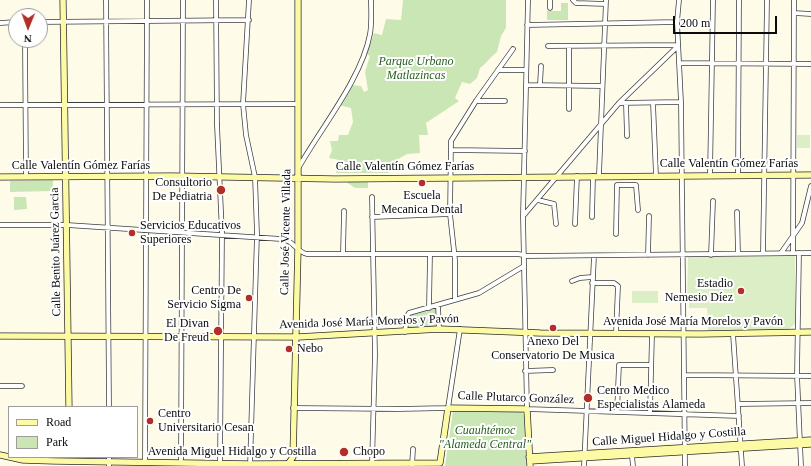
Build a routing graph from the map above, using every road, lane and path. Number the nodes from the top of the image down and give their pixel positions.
1 (63, 0) edge
2 (106, 0) edge
3 (147, 0) edge
4 (182, 0) edge
5 (216, 0) edge
6 (249, 0) edge
7 (298, 0) edge
8 (371, 0) edge
9 (528, 0) edge
10 (550, 0) edge
11 (679, 0) edge
12 (713, 0) edge
13 (739, 0) edge
14 (767, 0) edge
15 (794, 0) edge
16 (575, 2) edge
17 (606, 2) edge
18 (550, 8) dead end
19 (794, 13) junction
20 (811, 14) edge
21 (249, 20) junction
22 (147, 21) junction
23 (183, 21) junction
24 (216, 21) junction
25 (48, 22) edge
26 (64, 22) junction
27 (107, 22) junction
28 (677, 22) junction
29 (605, 23) junction
30 (527, 26) junction
31 (548, 46) dead end
32 (569, 46) junction
33 (604, 46) junction
34 (678, 46) junction
35 (26, 48) edge
36 (513, 49) dead end
37 (679, 63) junction
38 (711, 63) junction
39 (739, 63) junction
40 (766, 64) junction
41 (793, 64) junction
42 (811, 64) edge
43 (541, 66) dead end
44 (498, 70) junction
45 (526, 70) junction
46 (526, 85) junction
47 (540, 85) junction
48 (569, 86) junction
49 (602, 86) junction
50 (505, 100) dead end
51 (476, 101) junction
52 (681, 102) junction
53 (619, 103) junction
54 (653, 103) junction
55 (243, 104) junction
56 (297, 104) junction
57 (626, 104) junction
58 (0, 105) edge
59 (25, 105) junction
60 (65, 105) junction
61 (108, 105) junction
62 (147, 105) junction
63 (183, 105) junction
64 (217, 105) junction
65 (569, 109) dead end
66 (600, 126) junction
67 (627, 136) dead end
68 (451, 150) junction
69 (525, 151) junction
70 (298, 169) junction
71 (765, 175) junction
72 (792, 175) junction
73 (811, 175) edge
74 (66, 176) junction
75 (107, 176) junction
76 (146, 176) junction
77 (182, 176) junction
78 (557, 176) junction
79 (577, 176) junction
80 (596, 176) junction
81 (624, 176) junction
82 (656, 176) junction
83 (682, 176) junction
84 (710, 176) junction
85 (738, 176) junction
86 (0, 177) edge
87 (26, 177) junction
88 (219, 177) junction
89 (255, 177) junction
90 (524, 177) junction
91 (298, 178) junction
92 (450, 178) junction
93 (624, 184) junction
94 (811, 186) edge
95 (372, 197) dead end
96 (538, 200) junction
97 (713, 201) dead end
98 (638, 210) dead end
99 (344, 211) dead end
100 (737, 212) dead end
101 (450, 214) junction
102 (523, 216) junction
103 (649, 216) dead end
104 (372, 217) junction
105 (592, 217) dead end
106 (556, 224) dead end
107 (575, 224) dead end
108 (0, 225) edge
109 (67, 225) junction
110 (107, 228) junction
111 (147, 231) junction
112 (183, 233) junction
113 (616, 234) dead end
114 (222, 236) junction
115 (257, 237) junction
116 (792, 237) junction
117 (298, 248) junction
118 (763, 253) junction
119 (781, 253) junction
120 (793, 253) junction
121 (799, 253) junction
122 (811, 253) edge
123 (343, 254) junction
124 (373, 254) junction
125 (430, 254) junction
126 (454, 254) junction
127 (738, 254) junction
128 (524, 255) junction
129 (648, 255) junction
130 (684, 255) junction
131 (711, 255) junction
132 (594, 256) junction
133 (524, 266) junction
134 (592, 277) junction
135 (572, 281) dead end
136 (592, 283) junction
137 (454, 300) junction
138 (438, 305) junction
139 (429, 308) junction
140 (439, 329) junction
141 (460, 329) junction
142 (405, 332) junction
143 (811, 332) edge
144 (524, 333) junction
145 (590, 333) junction
146 (616, 333) junction
147 (797, 333) junction
148 (374, 334) junction
149 (652, 334) junction
150 (684, 334) junction
151 (733, 334) junction
152 (0, 336) edge
153 (69, 336) junction
154 (109, 336) junction
155 (147, 336) junction
156 (182, 337) junction
157 (221, 337) junction
158 (254, 337) junction
159 (294, 337) junction
160 (651, 365) junction
161 (552, 370) dead end
162 (526, 371) junction
163 (684, 375) junction
164 (736, 375) junction
165 (797, 376) junction
166 (811, 376) edge
167 (0, 386) edge
168 (22, 386) dead end
169 (798, 403) junction
170 (811, 403) edge
171 (738, 404) junction
172 (69, 406) edge
173 (109, 406) edge
174 (293, 408) junction
175 (448, 408) junction
176 (527, 409) junction
177 (374, 410) junction
178 (586, 412) junction
179 (617, 412) junction
180 (650, 413) junction
181 (684, 414) junction
182 (739, 416) junction
183 (811, 440) edge
184 (800, 443) junction
185 (811, 444) edge
186 (740, 447) junction
187 (413, 449) dead end
188 (684, 450) junction
189 (584, 456) junction
190 (632, 456) junction
191 (14, 458) edge
192 (530, 461) edge
193 (69, 462) edge
194 (109, 462) edge
195 (146, 462) junction
196 (181, 463) junction
197 (220, 463) junction
198 (372, 464) edge
199 (412, 464) edge
200 (439, 464) edge
201 (250, 465) edge
202 (288, 465) edge
203 (584, 466) edge
204 (633, 466) edge
205 (685, 466) edge
206 (742, 466) edge
207 (801, 466) edge

1 - 26 main road, Calle Benito Juárez Garcia
2 - 27 street
3 - 22 street
4 - 23 street
5 - 24 street
6 - 21 street
7 - 56 main road, Calle José Vicente Villada
8 - 70 street
9 - 30 street
10 - 18 street
11 - 28 street
12 - 38 street
13 - 39 street
14 - 40 street
15 - 19 street
16 - 17 street
17 - 29 street
19 - 20 street
19 - 41 street
21 - 24 street
21 - 55 street
22 - 23 street
22 - 27 street
22 - 62 street
23 - 24 street
23 - 63 street
24 - 64 street
25 - 26 street
26 - 27 street
26 - 60 main road, Calle Benito Juárez Garcia
27 - 61 street
28 - 29 street
28 - 34 street
29 - 30 street
29 - 33 street
30 - 45 street
31 - 32 street
32 - 33 street
32 - 48 street
33 - 34 street
33 - 49 street
34 - 37 street
34 - 53 street
35 - 59 street
36 - 44 street
37 - 38 street
37 - 52 street
38 - 39 street
38 - 84 street
39 - 40 street
39 - 85 street
40 - 41 street
40 - 71 street
41 - 42 street
41 - 72 street
43 - 47 street
44 - 45 street
44 - 51 street
45 - 46 street
46 - 47 street
46 - 69 street
47 - 48 street
48 - 49 street
48 - 65 street
49 - 66 street
50 - 51 street
51 - 68 street
52 - 54 street
52 - 83 street
53 - 57 street
53 - 66 street
54 - 57 street
54 - 82 street
55 - 56 street
55 - 64 street
55 - 89 street
56 - 70 main road, Calle José Vicente Villada
57 - 67 street
58 - 59 street
59 - 60 street
59 - 87 street
60 - 61 street
60 - 74 main road, Calle Benito Juárez Garcia
61 - 62 street
61 - 75 street
62 - 63 street
62 - 76 street
63 - 64 street
63 - 77 street
64 - 88 street
66 - 78 street
66 - 80 street
68 - 69 street
68 - 92 street
69 - 90 street
70 - 91 main road, Calle José Vicente Villada
71 - 72 main road, Calle Valentín Gómez Farías
71 - 85 main road, Calle Valentín Gómez Farías
71 - 118 street
72 - 73 main road, Calle Valentín Gómez Farías
72 - 116 street
74 - 75 main road, Calle Valentín Gómez Farías
74 - 87 main road, Calle Valentín Gómez Farías
74 - 109 main road, Calle Benito Juárez Garcia
75 - 76 main road, Calle Valentín Gómez Farías
75 - 110 street
76 - 77 main road, Calle Valentín Gómez Farías
76 - 111 street
77 - 88 main road, Calle Valentín Gómez Farías
77 - 112 street
78 - 79 main road, Calle Valentín Gómez Farías
78 - 90 main road, Calle Valentín Gómez Farías
78 - 96 street
79 - 80 main road, Calle Valentín Gómez Farías
79 - 107 street
80 - 81 main road, Calle Valentín Gómez Farías
80 - 105 street
81 - 82 main road, Calle Valentín Gómez Farías
81 - 93 street
82 - 83 main road, Calle Valentín Gómez Farías
83 - 84 main road, Calle Valentín Gómez Farías
83 - 130 street
84 - 85 main road, Calle Valentín Gómez Farías
86 - 87 main road, Calle Valentín Gómez Farías
88 - 89 main road, Calle Valentín Gómez Farías
88 - 114 street
89 - 91 main road, Calle Valentín Gómez Farías
89 - 115 street
90 - 92 main road, Calle Valentín Gómez Farías
90 - 102 street
91 - 92 main road, Calle Valentín Gómez Farías
91 - 117 main road, Calle José Vicente Villada
92 - 101 street
93 - 98 street
93 - 113 street
94 - 116 street
95 - 104 street
96 - 102 street
96 - 106 street
97 - 131 street
99 - 123 street
100 - 127 street
101 - 104 street
101 - 126 street
102 - 128 street
103 - 129 street
104 - 124 street
108 - 109 street
109 - 110 street
109 - 153 main road, Calle Benito Juárez Garcia
110 - 111 street
110 - 154 street
111 - 112 street
111 - 155 street
112 - 114 street
112 - 156 street
114 - 115 street
114 - 157 street
115 - 117 street
115 - 158 street
116 - 119 street
116 - 120 street
117 - 123 street
117 - 159 main road, Calle José Vicente Villada
118 - 119 street
118 - 127 street
119 - 120 street
120 - 121 street
121 - 122 street
121 - 147 street
123 - 124 street
124 - 125 street
124 - 148 street
125 - 126 street
125 - 139 street
126 - 128 street
126 - 137 street
127 - 131 street
128 - 132 street
128 - 133 street
129 - 130 street
129 - 132 street
130 - 131 street
130 - 150 street
132 - 134 street
133 - 137 street
133 - 144 street
134 - 135 street
134 - 136 street
136 - 145 street
136 - 146 street
137 - 138 street
138 - 139 street
138 - 140 street
139 - 142 street
140 - 141 main road, Avenida José María Morelos y Pavón
140 - 142 main road, Avenida José María Morelos y Pavón
141 - 144 main road, Avenida José María Morelos y Pavón
141 - 175 street
142 - 148 main road, Avenida José María Morelos y Pavón
143 - 147 main road, Avenida José María Morelos y Pavón
144 - 145 main road, Avenida José María Morelos y Pavón
144 - 162 street
145 - 146 main road, Avenida José María Morelos y Pavón
145 - 178 street
146 - 149 main road, Avenida José María Morelos y Pavón
147 - 151 main road, Avenida José María Morelos y Pavón
147 - 165 street
148 - 159 main road, Avenida José María Morelos y Pavón
148 - 177 street
149 - 150 main road, Avenida José María Morelos y Pavón
149 - 160 street
150 - 151 main road, Avenida José María Morelos y Pavón
150 - 163 street
151 - 164 street
152 - 153 main road, Avenida José María Morelos y Pavón
153 - 154 main road, Avenida José María Morelos y Pavón
153 - 172 main road, Calle Benito Juárez Garcia
154 - 155 main road, Avenida José María Morelos y Pavón
154 - 173 street
155 - 156 main road, Avenida José María Morelos y Pavón
155 - 195 street
156 - 157 main road, Avenida José María Morelos y Pavón
156 - 196 street
157 - 158 main road, Avenida José María Morelos y Pavón
157 - 197 street
158 - 159 main road, Avenida José María Morelos y Pavón
158 - 201 street
159 - 174 main road, Calle José Vicente Villada
160 - 179 street
160 - 180 street
161 - 162 street
162 - 176 street
163 - 164 street
163 - 181 street
164 - 165 street
164 - 171 street
165 - 166 street
165 - 169 street
167 - 168 street
169 - 170 street
169 - 171 street
169 - 184 street
171 - 182 street
174 - 177 street, Calle Plutarco González
174 - 202 main road, Calle José Vicente Villada
175 - 176 main road, Calle Plutarco González
175 - 177 street, Calle Plutarco González
175 - 200 main road
176 - 178 street, Calle Plutarco González
176 - 192 main road
177 - 198 street
178 - 179 street, Calle Plutarco González
178 - 189 street
179 - 180 street, Calle Plutarco González
180 - 181 street, Calle Plutarco González
181 - 182 street, Calle Plutarco González
181 - 188 street
182 - 186 street
183 - 184 main road, Calle Miguel Hidalgo y Costilla
184 - 185 main road, Calle Miguel Hidalgo y Costilla
184 - 186 main road, Calle Miguel Hidalgo y Costilla
184 - 207 street
186 - 188 main road, Calle Miguel Hidalgo y Costilla
186 - 206 street
187 - 199 street
188 - 189 main road, Calle Miguel Hidalgo y Costilla
188 - 190 main road, Calle Miguel Hidalgo y Costilla
188 - 205 street
189 - 190 main road, Calle Miguel Hidalgo y Costilla
189 - 192 main road, Calle Miguel Hidalgo y Costilla
189 - 203 street
190 - 204 street
191 - 193 main road, Avenida Miguel Hidalgo y Costilla
193 - 194 main road, Avenida Miguel Hidalgo y Costilla
194 - 195 main road, Avenida Miguel Hidalgo y Costilla
195 - 196 main road, Avenida Miguel Hidalgo y Costilla
196 - 197 main road, Avenida Miguel Hidalgo y Costilla
197 - 201 main road, Avenida Miguel Hidalgo y Costilla
198 - 199 main road, Avenida Miguel Hidalgo y Costilla
198 - 202 main road, Avenida Miguel Hidalgo y Costilla
199 - 200 main road, Avenida Miguel Hidalgo y Costilla
201 - 202 main road, Avenida Miguel Hidalgo y Costilla

